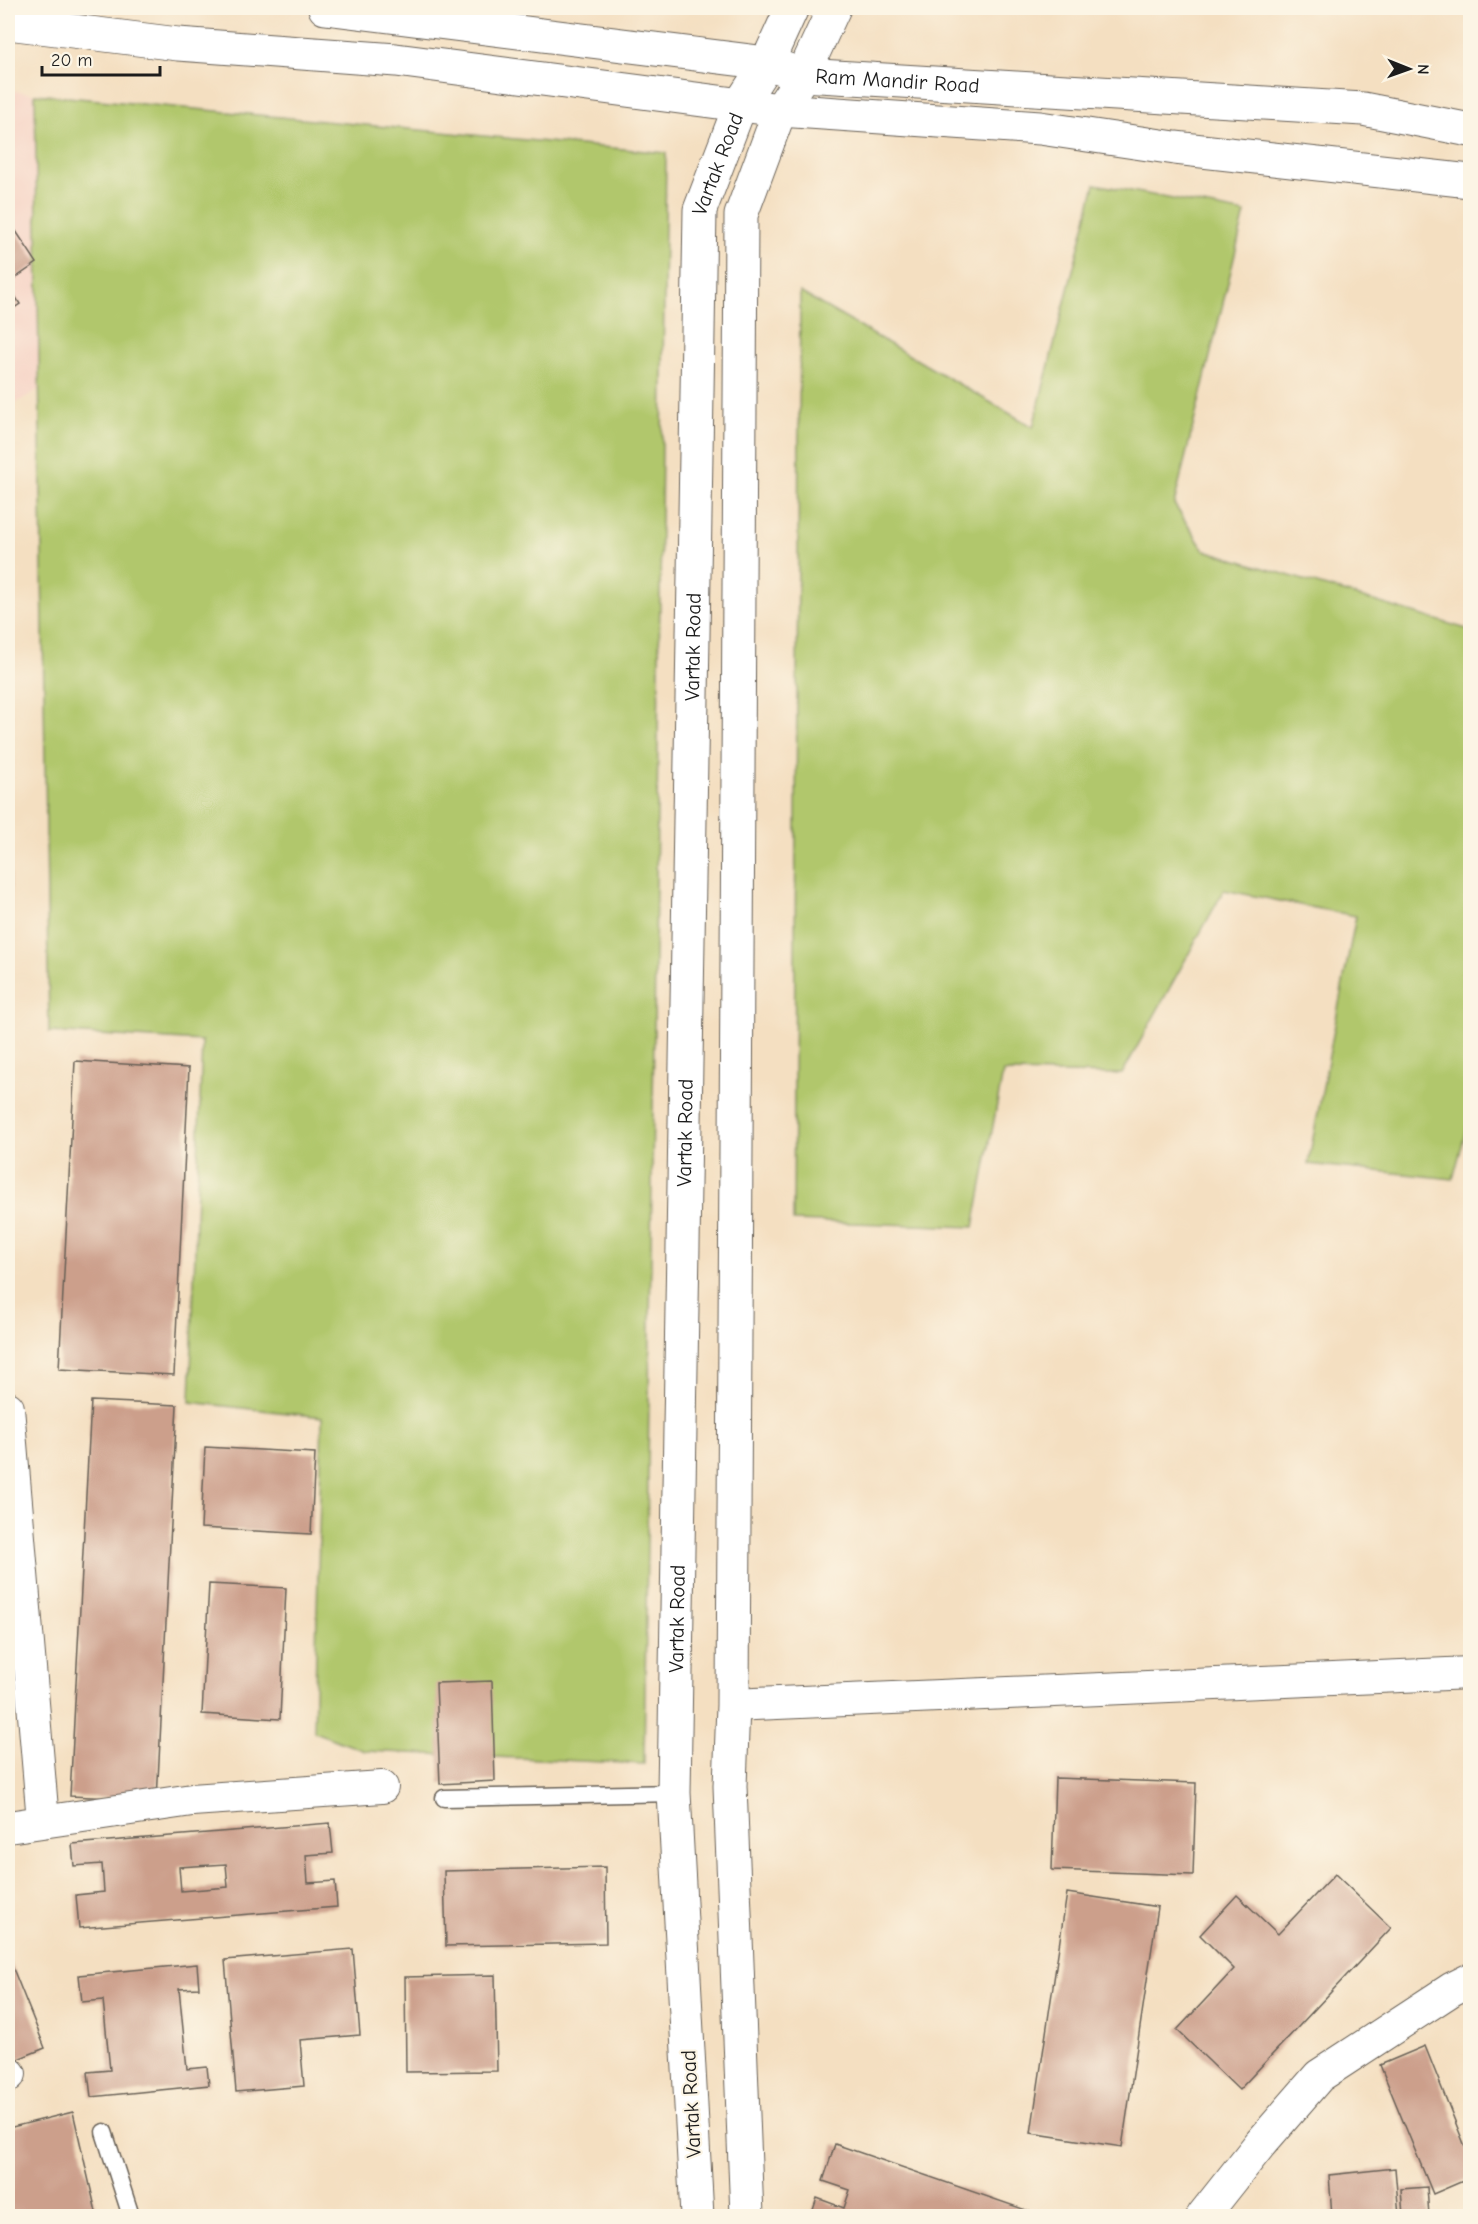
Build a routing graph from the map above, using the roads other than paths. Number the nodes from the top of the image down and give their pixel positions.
1 (325, 8) edge
2 (792, 8) edge
3 (834, 8) edge
4 (18, 19) edge
5 (767, 63) junction
6 (803, 75) junction
7 (741, 103) junction
8 (780, 110) junction
9 (1470, 130) edge
10 (1470, 181) edge
11 (8, 1408) edge
12 (1470, 1673) edge
13 (733, 1704) junction
14 (382, 1788) dead end
15 (674, 1793) junction
16 (444, 1798) dead end
17 (43, 1821) junction
18 (8, 1827) edge
19 (1470, 1980) edge
20 (104, 2132) dead end
21 (130, 2217) edge
22 (697, 2217) edge
23 (747, 2217) edge
24 (1203, 2217) edge

1 - 5 street, Ram Mandir Road
2 - 5 street, Vartak Road
3 - 6 street, Vartak Road
4 - 7 street
5 - 6 street, Ram Mandir Road
5 - 7 street, Vartak Road
6 - 8 street, Vartak Road
6 - 9 street, Ram Mandir Road
7 - 8 street
7 - 15 street, Vartak Road
8 - 10 street
8 - 13 street, Vartak Road
11 - 17 street
12 - 13 street
13 - 23 street, Vartak Road
14 - 17 street
15 - 16 lane
15 - 22 street, Vartak Road
17 - 18 street
19 - 24 street
20 - 21 lane

